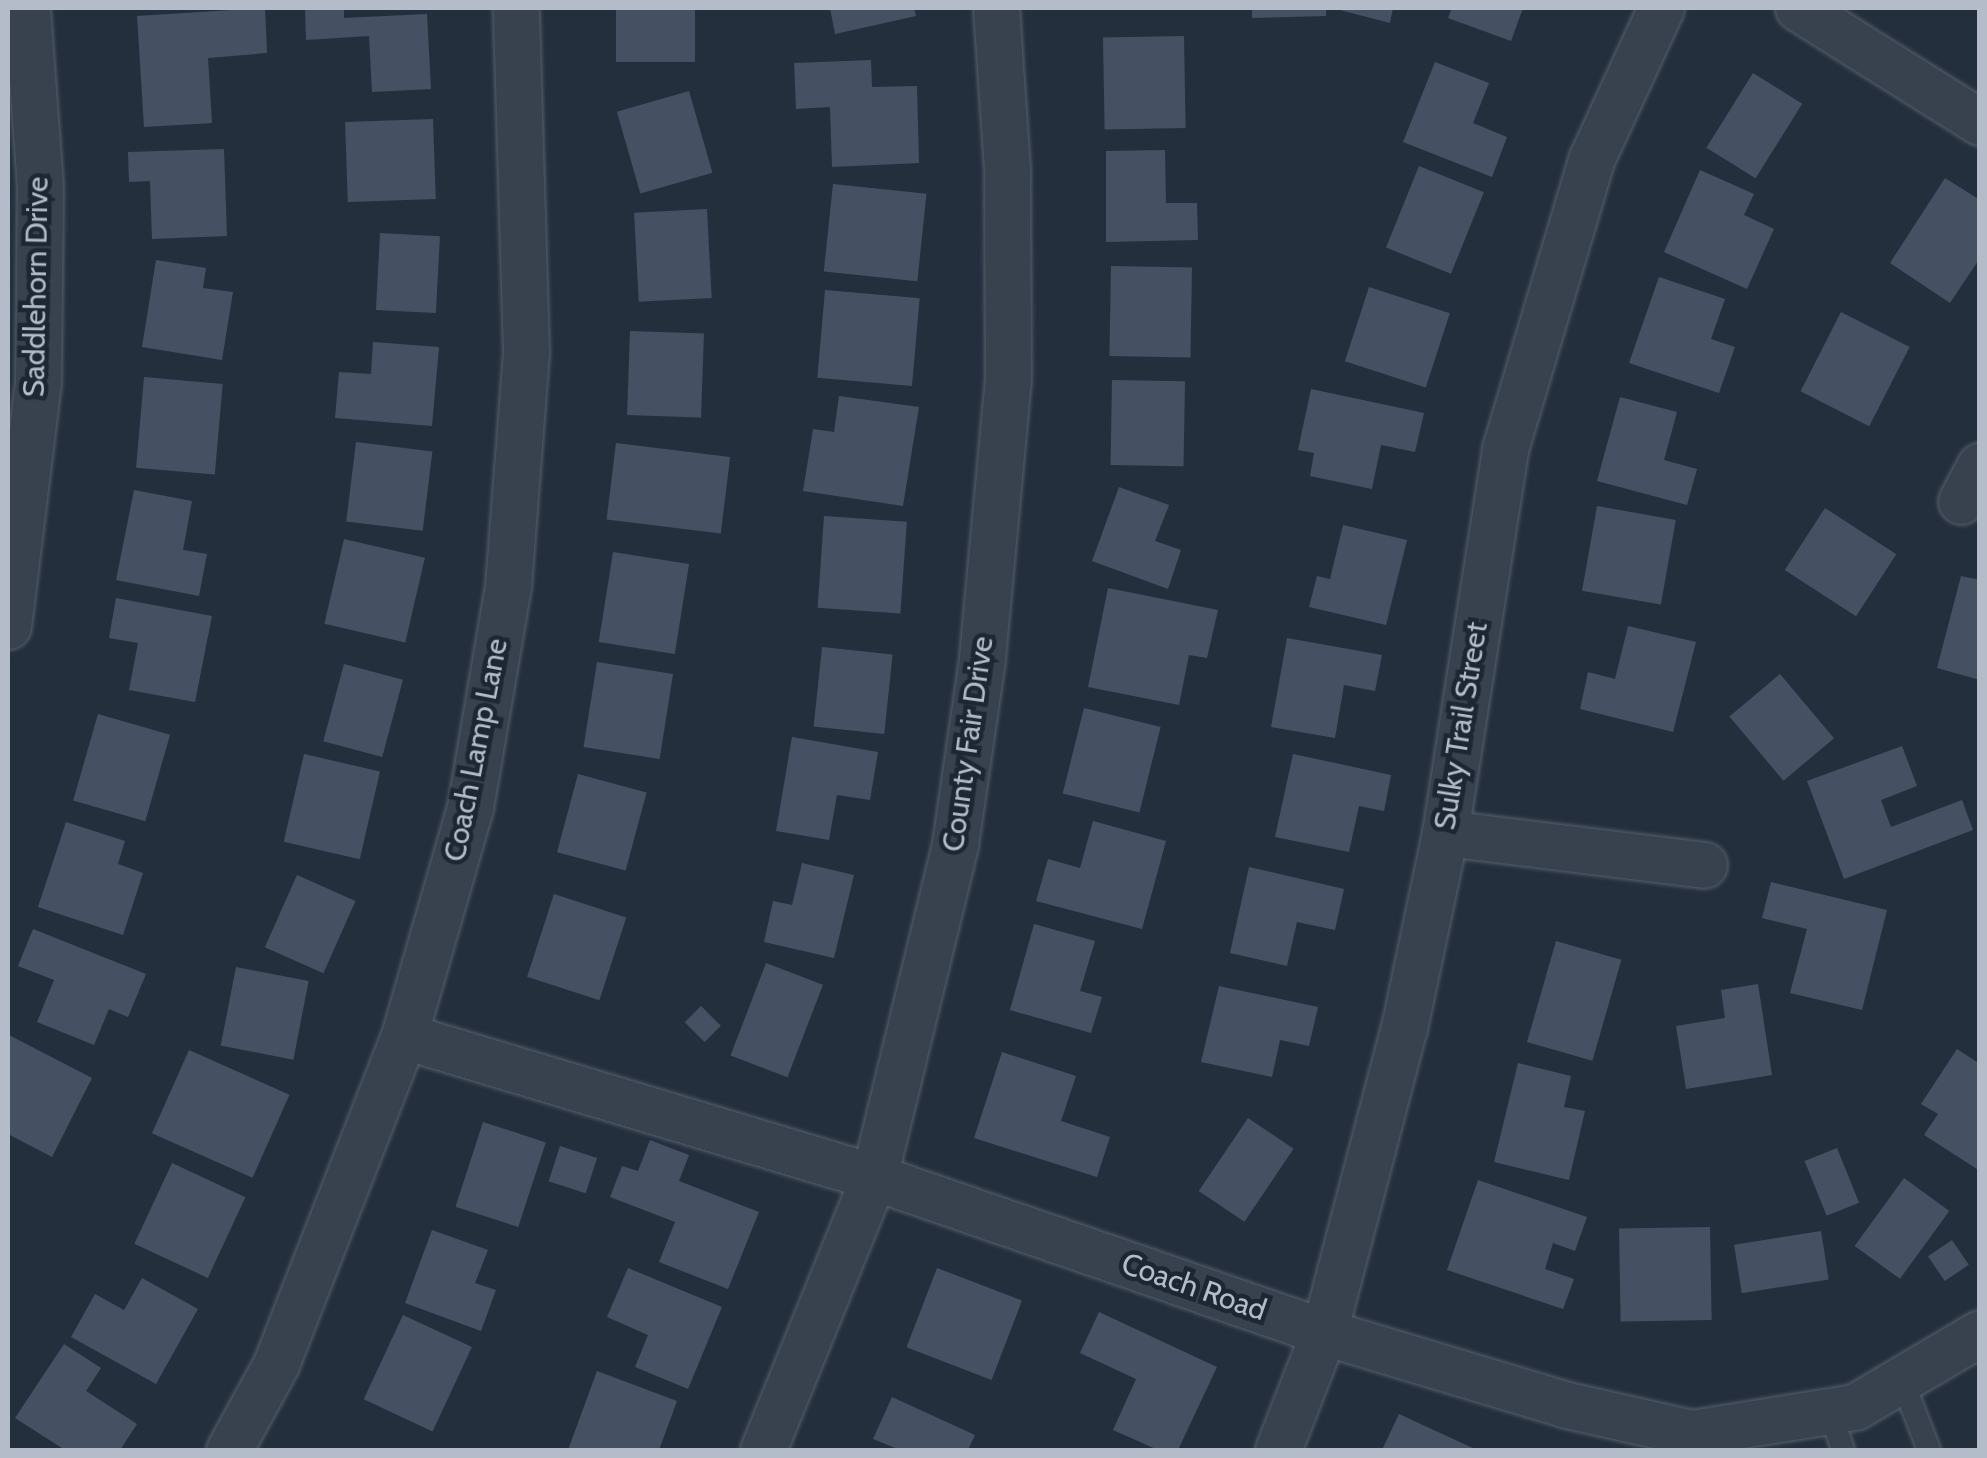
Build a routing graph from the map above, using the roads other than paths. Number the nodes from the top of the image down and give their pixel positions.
1 (27, 8) edge
2 (516, 8) edge
3 (996, 8) edge
4 (1660, 8) edge
5 (1798, 8) edge
6 (1980, 122) edge
7 (8, 626) edge
8 (1445, 832) junction
9 (1704, 865) dead end
10 (404, 1036) junction
11 (874, 1177) junction
12 (1324, 1332) junction
13 (1980, 1333) edge
14 (1902, 1380) junction
15 (1836, 1431) edge
16 (228, 1450) edge
17 (763, 1450) edge
18 (1278, 1450) edge
19 (1930, 1450) edge

1 - 7 street, Saddlehorn Drive
2 - 10 street, Coach Lamp Lane
3 - 11 street, County Fair Drive
4 - 8 street, Sulky Trail Street
5 - 6 street
8 - 9 street
8 - 12 street, Sulky Trail Street
10 - 11 street, Coach Road
10 - 16 street, Coach Lamp Lane
11 - 12 street, Coach Road
11 - 17 street, County Fair Drive
12 - 15 street, Coach Road
12 - 18 street, Sulky Trail Street
13 - 14 street, Coach Road
14 - 15 street, Coach Road
14 - 19 lane

